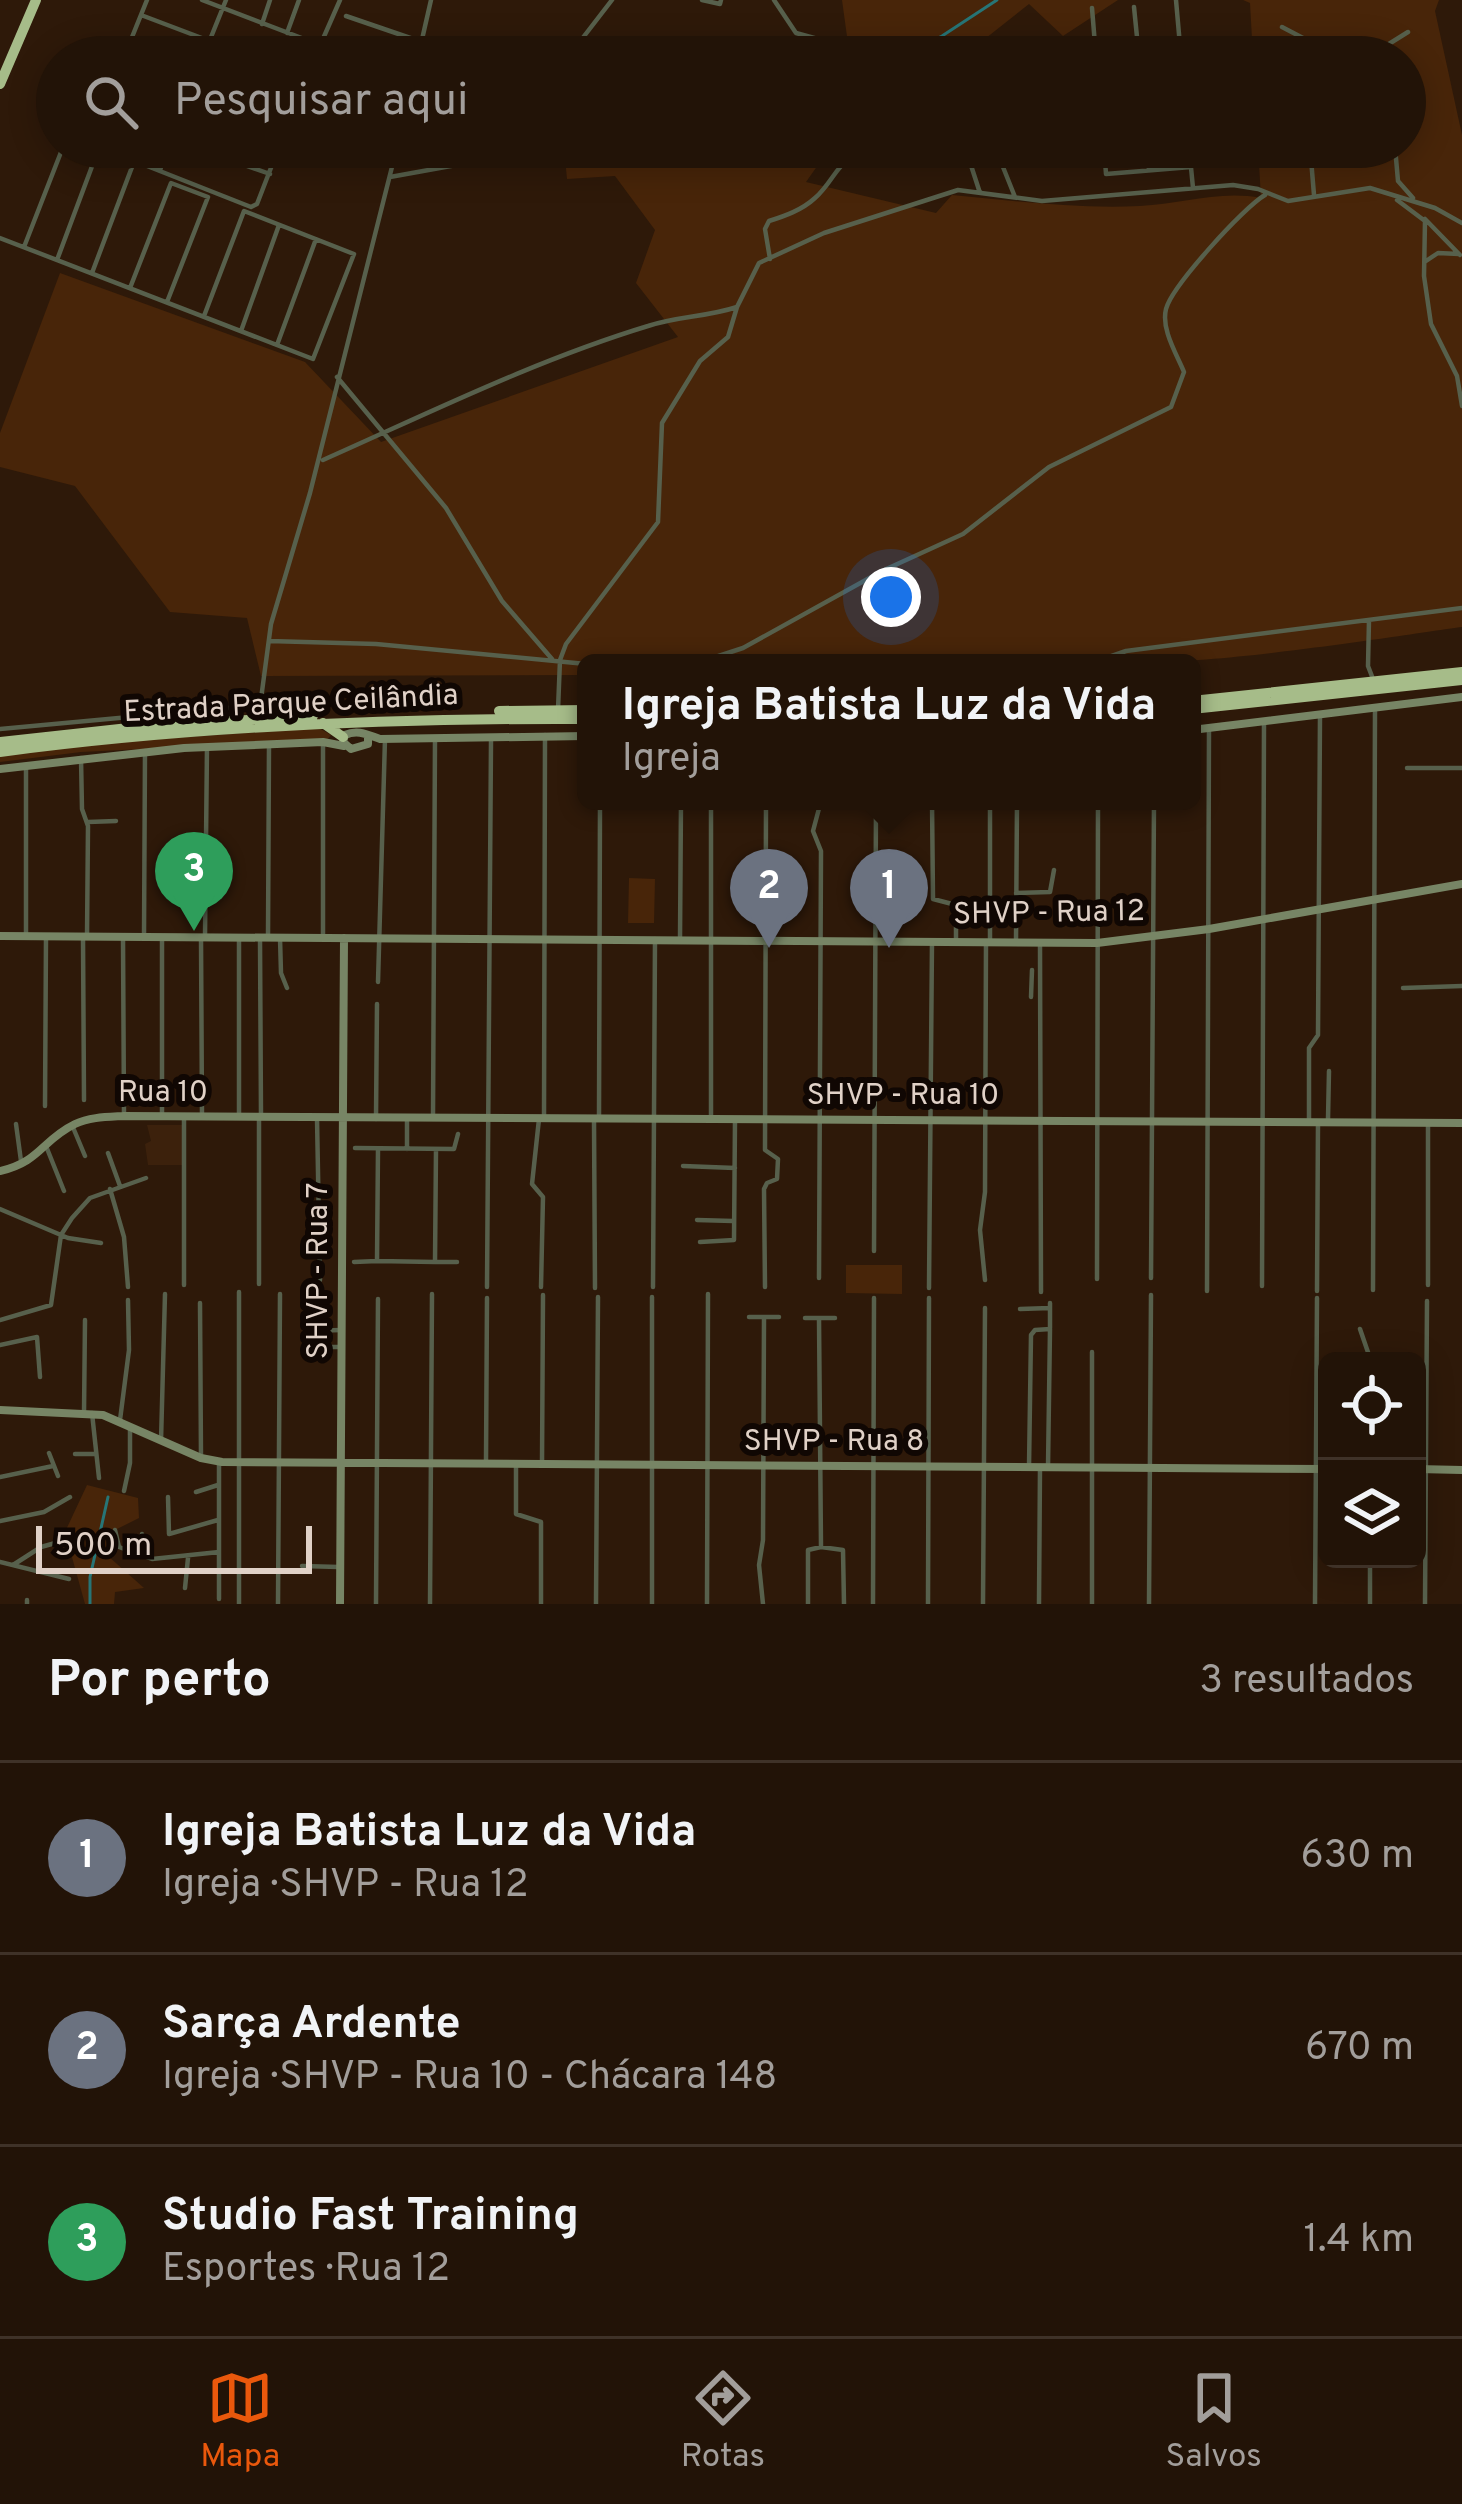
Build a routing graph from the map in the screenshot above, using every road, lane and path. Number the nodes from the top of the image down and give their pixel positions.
1 (33, 0) edge
2 (147, 0) edge
3 (202, 0) edge
4 (226, 0) edge
5 (270, 0) edge
6 (299, 0) edge
7 (340, 0) edge
8 (431, 0) edge
9 (613, 0) edge
10 (702, 0) edge
11 (721, 0) edge
12 (774, 0) edge
13 (1176, 0) edge
14 (1134, 7) dead end
15 (1092, 8) dead end
16 (222, 9) junction
17 (141, 15) junction
18 (346, 16) dead end
19 (262, 24) junction
20 (1282, 27) dead end
21 (1408, 32) dead end
22 (287, 33) junction
23 (132, 36) edge
24 (196, 36) edge
25 (211, 36) edge
26 (295, 36) edge
27 (324, 36) edge
28 (402, 36) edge
29 (423, 36) edge
30 (585, 36) edge
31 (807, 36) edge
32 (1094, 36) edge
33 (1136, 36) edge
34 (1179, 36) edge
35 (1299, 36) edge
36 (1402, 36) edge
37 (0, 70) edge
38 (0, 84) edge
39 (55, 168) edge
40 (91, 168) edge
41 (132, 168) edge
42 (151, 168) edge
43 (160, 168) edge
44 (253, 168) edge
45 (272, 168) edge
46 (392, 168) edge
47 (442, 168) edge
48 (842, 168) edge
49 (972, 168) edge
50 (1003, 168) edge
51 (1106, 168) edge
52 (1177, 168) edge
53 (1191, 168) edge
54 (1315, 168) edge
55 (1396, 168) edge
56 (1149, 170) joint
57 (159, 171) junction
58 (270, 174) junction
59 (390, 178) junction
60 (1193, 188) junction
61 (980, 193) junction
62 (1265, 195) junction
63 (1392, 196) junction
64 (1015, 197) junction
65 (1314, 197) junction
66 (1417, 202) junction
67 (1421, 215) junction
68 (1462, 223) edge
69 (279, 225) junction
70 (0, 238) edge
71 (316, 239) junction
72 (24, 247) junction
73 (1461, 255) edge
74 (770, 259) junction
75 (57, 260) junction
76 (1426, 261) junction
77 (92, 273) junction
78 (130, 288) junction
79 (167, 302) junction
80 (737, 307) junction
81 (203, 316) junction
82 (241, 331) junction
83 (277, 345) junction
84 (338, 377) junction
85 (1462, 406) edge
86 (385, 432) junction
87 (323, 460) dead end
88 (1462, 608) edge
89 (1369, 620) junction
90 (268, 641) junction
91 (725, 654) edge
92 (1116, 654) edge
93 (556, 660) junction
94 (577, 663) edge
95 (1460, 679) edge
96 (1373, 683) junction
97 (1462, 697) edge
98 (258, 702) junction
99 (1201, 704) edge
100 (1201, 704) edge
101 (1375, 709) junction
102 (558, 710) junction
103 (577, 713) edge
104 (577, 714) edge
105 (1320, 715) junction
106 (259, 717) junction
107 (386, 722) junction
108 (1264, 722) junction
109 (324, 724) junction
110 (1209, 728) junction
111 (0, 729) edge
112 (1201, 729) edge
113 (545, 735) junction
114 (577, 736) edge
115 (491, 737) junction
116 (374, 738) junction
117 (435, 738) junction
118 (336, 741) junction
119 (0, 742) edge
120 (269, 744) junction
121 (207, 746) junction
122 (145, 751) junction
123 (0, 752) edge
124 (81, 758) junction
125 (26, 765) junction
126 (1407, 768) dead end
127 (1462, 768) edge
128 (0, 769) edge
129 (600, 810) edge
130 (681, 810) edge
131 (711, 810) edge
132 (766, 810) edge
133 (819, 810) edge
134 (876, 810) edge
135 (932, 810) edge
136 (990, 810) edge
137 (1017, 810) edge
138 (1098, 810) edge
139 (1154, 810) edge
140 (116, 821) dead end
141 (88, 822) junction
142 (1054, 870) dead end
143 (1462, 884) edge
144 (1016, 893) junction
145 (1375, 899) junction
146 (1318, 910) junction
147 (1263, 920) junction
148 (1209, 929) junction
149 (0, 936) edge
150 (26, 936) junction
151 (46, 936) junction
152 (85, 937) junction
153 (123, 937) junction
154 (144, 937) junction
155 (163, 937) junction
156 (203, 937) junction
157 (1153, 937) junction
158 (239, 938) junction
159 (264, 938) junction
160 (280, 938) junction
161 (323, 938) junction
162 (344, 938) junction
163 (378, 938) junction
164 (433, 938) junction
165 (489, 938) junction
166 (544, 938) junction
167 (599, 939) junction
168 (655, 939) junction
169 (680, 939) junction
170 (709, 939) junction
171 (766, 940) junction
172 (875, 940) junction
173 (821, 941) junction
174 (932, 941) junction
175 (956, 941) junction
176 (988, 941) junction
177 (1016, 941) junction
178 (1040, 941) junction
179 (1097, 943) junction
180 (1032, 970) dead end
181 (377, 982) dead end
182 (1462, 986) edge
183 (287, 988) dead end
184 (1403, 988) dead end
185 (1034, 994) junction
186 (377, 1004) dead end
187 (1329, 1071) dead end
188 (84, 1100) dead end
189 (46, 1106) dead end
190 (124, 1116) junction
191 (162, 1116) junction
192 (202, 1116) junction
193 (184, 1117) junction
194 (239, 1117) junction
195 (260, 1117) junction
196 (317, 1118) junction
197 (344, 1118) junction
198 (376, 1118) junction
199 (407, 1118) junction
200 (433, 1118) junction
201 (488, 1118) junction
202 (542, 1119) junction
203 (654, 1119) junction
204 (597, 1120) junction
205 (712, 1120) junction
206 (735, 1120) junction
207 (765, 1120) junction
208 (820, 1120) junction
209 (875, 1120) junction
210 (930, 1120) junction
211 (986, 1121) junction
212 (1040, 1121) junction
213 (1096, 1121) junction
214 (1154, 1121) junction
215 (1207, 1122) junction
216 (1263, 1122) junction
217 (1318, 1122) junction
218 (1373, 1123) junction
219 (1428, 1123) junction
220 (1462, 1123) edge
221 (16, 1124) dead end
222 (72, 1126) junction
223 (458, 1134) dead end
224 (46, 1146) junction
225 (355, 1148) dead end
226 (378, 1149) junction
227 (407, 1149) junction
228 (436, 1149) junction
229 (108, 1153) dead end
230 (86, 1156) dead end
231 (21, 1166) junction
232 (683, 1166) dead end
233 (735, 1168) junction
234 (0, 1171) edge
235 (146, 1178) dead end
236 (120, 1186) junction
237 (110, 1189) junction
238 (64, 1191) dead end
239 (0, 1208) edge
240 (697, 1220) dead end
241 (734, 1221) junction
242 (61, 1235) junction
243 (700, 1242) dead end
244 (100, 1243) dead end
245 (874, 1251) dead end
246 (377, 1261) junction
247 (354, 1262) dead end
248 (435, 1262) junction
249 (457, 1262) dead end
250 (819, 1278) dead end
251 (1151, 1278) dead end
252 (1097, 1279) dead end
253 (320, 1280) dead end
254 (985, 1280) dead end
255 (259, 1284) dead end
256 (184, 1285) dead end
257 (1428, 1285) dead end
258 (1262, 1286) dead end
259 (128, 1287) dead end
260 (487, 1287) dead end
261 (653, 1287) dead end
262 (765, 1287) dead end
263 (595, 1288) dead end
264 (929, 1288) dead end
265 (1373, 1290) dead end
266 (1207, 1291) dead end
267 (239, 1292) dead end
268 (1041, 1292) dead end
269 (165, 1294) dead end
270 (280, 1294) dead end
271 (432, 1294) dead end
272 (708, 1294) dead end
273 (1150, 1295) dead end
274 (598, 1297) dead end
275 (652, 1297) dead end
276 (487, 1298) dead end
277 (874, 1298) dead end
278 (929, 1298) dead end
279 (378, 1299) dead end
280 (128, 1300) dead end
281 (1427, 1301) dead end
282 (200, 1303) dead end
283 (985, 1308) dead end
284 (1020, 1309) dead end
285 (749, 1317) dead end
286 (764, 1317) junction
287 (779, 1317) dead end
288 (805, 1318) dead end
289 (819, 1318) junction
290 (835, 1318) dead end
291 (0, 1320) edge
292 (85, 1320) dead end
293 (1051, 1329) junction
294 (1360, 1329) dead end
295 (342, 1330) junction
296 (305, 1331) dead end
297 (0, 1345) edge
298 (309, 1347) dead end
299 (342, 1347) junction
300 (1092, 1352) dead end
301 (1368, 1352) edge
302 (40, 1376) dead end
303 (0, 1410) edge
304 (88, 1413) junction
305 (119, 1421) junction
306 (130, 1427) junction
307 (161, 1441) junction
308 (49, 1453) dead end
309 (75, 1454) dead end
310 (96, 1454) junction
311 (201, 1457) junction
312 (1322, 1460) edge
313 (1422, 1460) edge
314 (219, 1462) junction
315 (241, 1462) junction
316 (278, 1463) junction
317 (431, 1463) junction
318 (377, 1464) junction
319 (486, 1464) junction
320 (516, 1464) junction
321 (542, 1464) junction
322 (341, 1465) junction
323 (598, 1465) junction
324 (653, 1465) junction
325 (53, 1466) junction
326 (709, 1466) junction
327 (764, 1466) junction
328 (818, 1466) junction
329 (874, 1466) junction
330 (929, 1466) junction
331 (984, 1467) junction
332 (1039, 1467) junction
333 (1094, 1467) junction
334 (1150, 1468) junction
335 (1318, 1468) edge
336 (1426, 1469) edge
337 (1462, 1469) edge
338 (58, 1476) dead end
339 (0, 1477) edge
340 (99, 1478) dead end
341 (218, 1485) junction
342 (124, 1491) dead end
343 (196, 1492) dead end
344 (70, 1497) dead end
345 (168, 1497) dead end
346 (0, 1520) edge
347 (218, 1520) junction
348 (115, 1530) dead end
349 (142, 1534) dead end
350 (66, 1540) dead end
351 (1318, 1546) edge
352 (821, 1547) junction
353 (139, 1552) junction
354 (219, 1552) junction
355 (188, 1556) junction
356 (0, 1562) edge
357 (13, 1565) junction
358 (302, 1566) dead end
359 (341, 1567) junction
360 (1370, 1568) edge
361 (1423, 1568) edge
362 (69, 1579) dead end
363 (185, 1588) dead end
364 (219, 1599) dead end
365 (239, 1604) edge
366 (278, 1604) edge
367 (340, 1604) edge
368 (376, 1604) edge
369 (430, 1604) edge
370 (541, 1604) edge
371 (596, 1604) edge
372 (652, 1604) edge
373 (707, 1604) edge
374 (763, 1604) edge
375 (808, 1604) edge
376 (844, 1604) edge
377 (873, 1604) edge
378 (928, 1604) edge
379 (983, 1604) edge
380 (1039, 1604) edge
381 (1092, 1604) edge
382 (1149, 1604) edge
383 (1315, 1604) edge
384 (1370, 1604) edge
385 (1424, 1604) edge

1 - 37 highway
1 - 38 highway
2 - 17 street
3 - 16 street
4 - 16 street
5 - 19 street
6 - 22 street
7 - 27 street
8 - 29 street
9 - 30 street
10 - 11 street
12 - 31 street
13 - 34 street
14 - 33 street
15 - 32 street
16 - 19 street
16 - 25 street
17 - 23 street
17 - 24 street
18 - 28 street
19 - 22 street
20 - 35 street
21 - 36 street
22 - 26 street
39 - 72 street
40 - 75 street
41 - 77 street
42 - 57 street
43 - 57 street
44 - 58 street
45 - 58 street
46 - 59 street
47 - 59 street
48 - 74 street
49 - 61 street
50 - 64 street
51 - 56 street
52 - 56 street
53 - 60 street
54 - 65 street
55 - 66 street
57 - 58 street
59 - 84 street
60 - 62 street
60 - 64 street
61 - 64 street
61 - 74 street
62 - 65 street
62 - 91 street
63 - 65 street
63 - 66 street
63 - 67 street
66 - 68 street
67 - 73 street
67 - 76 street
69 - 71 street
69 - 81 street
69 - 82 street
70 - 72 street
71 - 83 street
71 - 83 street
72 - 75 street
73 - 76 street
74 - 80 street
75 - 77 street
76 - 85 street
77 - 78 street
78 - 79 street
78 - 79 street
79 - 81 street
80 - 86 street
80 - 93 street
81 - 82 street
82 - 83 street
84 - 86 street
84 - 90 street
86 - 87 street
86 - 93 street
88 - 89 street
89 - 92 street
89 - 96 street
90 - 93 street
90 - 98 street
93 - 94 street
93 - 102 street
95 - 96 highway
95 - 100 highway
96 - 99 highway
97 - 101 street
98 - 106 street
98 - 111 street
101 - 105 street
101 - 145 street
102 - 103 highway, Estrada Parque Ceilândia
102 - 106 highway, Estrada Parque Ceilândia
104 - 107 highway, Estrada Parque Ceilândia
105 - 108 street
105 - 146 street
106 - 119 highway, Estrada Parque Ceilândia
107 - 109 highway, Estrada Parque Ceilândia
107 - 116 highway
108 - 110 street
108 - 147 street
109 - 118 highway
109 - 123 highway, Estrada Parque Ceilândia
110 - 112 street
110 - 148 street
113 - 114 street
113 - 115 street
113 - 166 street
115 - 117 street
115 - 165 street
116 - 117 street
116 - 118 street
116 - 118 street
116 - 163 street
117 - 164 street
118 - 120 street
118 - 161 street
120 - 121 street
120 - 159 street
121 - 122 street
121 - 156 street
122 - 124 street
122 - 154 street
124 - 125 street
124 - 141 street
125 - 128 street
125 - 150 street
126 - 127 street
129 - 167 street
130 - 169 street
131 - 170 street
132 - 171 street
133 - 173 street
134 - 172 street
135 - 175 street
136 - 176 street
137 - 144 street
138 - 179 street
139 - 157 street
140 - 141 street
141 - 152 street
142 - 144 street
143 - 145 street, SHVP - Rua 12
144 - 177 street
145 - 146 street, SHVP - Rua 12
145 - 218 street
146 - 147 street, SHVP - Rua 12
146 - 217 street
147 - 148 street, SHVP - Rua 12
147 - 216 street
148 - 157 street, SHVP - Rua 12
148 - 215 street
149 - 150 street, SHVP - Rua 12
150 - 151 street, SHVP - Rua 12
151 - 152 street, SHVP - Rua 12
151 - 189 street
152 - 153 street, SHVP - Rua 12
152 - 188 street
153 - 154 street, SHVP - Rua 12
153 - 190 street
154 - 155 street, SHVP - Rua 12
155 - 156 street, SHVP - Rua 12
155 - 191 street
156 - 158 street, SHVP - Rua 12
156 - 192 street
157 - 179 street, SHVP - Rua 12
157 - 214 street
158 - 159 street, SHVP - Rua 12
158 - 194 street
159 - 160 street, SHVP - Rua 12
159 - 195 street
160 - 161 street, SHVP - Rua 12
160 - 183 street
161 - 162 street, SHVP - Rua 12
162 - 163 street, SHVP - Rua 12
162 - 197 street, SHVP - Rua 7
163 - 164 street, SHVP - Rua 12
163 - 181 street
164 - 165 street, SHVP - Rua 12
164 - 200 street
165 - 166 street, SHVP - Rua 12
165 - 201 street
166 - 167 street, SHVP - Rua 12
166 - 202 street
167 - 168 street, SHVP - Rua 12
167 - 204 street
168 - 169 street, SHVP - Rua 12
168 - 203 street
169 - 170 street, SHVP - Rua 12
170 - 171 street, SHVP - Rua 12
170 - 205 street
171 - 173 street, SHVP - Rua 12
171 - 207 street
172 - 173 street, SHVP - Rua 12
172 - 174 street, SHVP - Rua 12
172 - 209 street
173 - 208 street
174 - 175 street, SHVP - Rua 12
174 - 210 street
175 - 176 street, SHVP - Rua 12
176 - 177 street, SHVP - Rua 12
176 - 211 street
177 - 178 street, SHVP - Rua 12
178 - 179 street, SHVP - Rua 12
178 - 185 street
179 - 213 street
180 - 185 street
182 - 184 street
185 - 212 street
186 - 198 street
187 - 217 street
190 - 191 street, Rua 10
190 - 222 street, Rua 10
191 - 193 street, Rua 10
192 - 193 street, Rua 10
192 - 194 street, Rua 10
193 - 256 street
194 - 195 street, Rua 10
195 - 196 street, Rua 10
195 - 255 street
196 - 197 street, Rua 10
196 - 253 street
197 - 198 street, SHVP - Rua 10
197 - 295 street, SHVP - Rua 7
198 - 199 street, SHVP - Rua 10
199 - 200 street, SHVP - Rua 10
199 - 227 street
200 - 201 street, SHVP - Rua 10
201 - 202 street, SHVP - Rua 10
201 - 260 street
202 - 204 street, SHVP - Rua 10
202 - 321 street
203 - 204 street, SHVP - Rua 10
203 - 205 street, SHVP - Rua 10
203 - 261 street
204 - 263 street
205 - 206 street, SHVP - Rua 10
206 - 207 street, SHVP - Rua 10
206 - 233 street
207 - 208 street, SHVP - Rua 10
207 - 262 street
208 - 209 street, SHVP - Rua 10
208 - 250 street
209 - 210 street, SHVP - Rua 10
209 - 245 street
210 - 211 street, SHVP - Rua 10
210 - 264 street
211 - 212 street, SHVP - Rua 10
211 - 254 street
212 - 213 street, SHVP - Rua 10
212 - 268 street
213 - 214 street, SHVP - Rua 10
213 - 252 street
214 - 215 street, SHVP - Rua 10
214 - 251 street
215 - 216 street, SHVP - Rua 10
215 - 266 street
216 - 217 street, SHVP - Rua 10
216 - 258 street
217 - 218 street, SHVP - Rua 10
217 - 312 street
218 - 219 street, SHVP - Rua 10
218 - 265 street
219 - 220 street, SHVP - Rua 10
219 - 257 street
221 - 231 street
222 - 224 street, Rua 10
222 - 230 street
223 - 228 street
224 - 231 street, Rua 10
224 - 238 street
225 - 226 street
226 - 227 street
226 - 246 street
227 - 228 street
228 - 248 street
229 - 236 street
231 - 234 street, Rua 10
232 - 233 street
233 - 241 street
235 - 236 street
236 - 237 street
237 - 242 street
237 - 259 street
239 - 242 street
240 - 241 street
241 - 243 street
242 - 244 street
242 - 291 street
246 - 247 street
246 - 248 street
248 - 249 street
267 - 315 street
269 - 307 street
270 - 316 street
271 - 317 street
272 - 326 street
273 - 334 street
274 - 323 street
275 - 324 street
276 - 319 street
277 - 329 street
278 - 330 street
279 - 318 street
280 - 305 street
281 - 313 street
282 - 311 street
283 - 331 street
284 - 293 street
285 - 286 street
286 - 287 street
286 - 327 street
288 - 289 street
289 - 290 street
289 - 328 street
292 - 304 street
293 - 332 street
293 - 332 street
294 - 301 street
295 - 296 street
295 - 299 street, SHVP - Rua 7
297 - 302 street
298 - 299 street
299 - 322 street, SHVP - Rua 7
300 - 333 street
303 - 304 street, SHVP - Rua 8
304 - 305 street, SHVP - Rua 8
304 - 310 street
305 - 306 street, SHVP - Rua 8
306 - 307 street, SHVP - Rua 8
306 - 342 street
307 - 311 street, SHVP - Rua 8
308 - 325 street
309 - 310 street
310 - 340 street
311 - 314 street, SHVP - Rua 8
314 - 315 street, SHVP - Rua 8
314 - 341 street
315 - 316 street, SHVP - Rua 8
315 - 365 street
316 - 322 street, SHVP - Rua 8
316 - 366 street
317 - 318 street, SHVP - Rua 8
317 - 319 street, SHVP - Rua 8
317 - 369 street
318 - 322 street, SHVP - Rua 8
318 - 368 street
319 - 320 street, SHVP - Rua 8
320 - 321 street, SHVP - Rua 8
320 - 370 street
321 - 323 street, SHVP - Rua 8
322 - 359 street, SHVP - Rua 7
323 - 324 street, SHVP - Rua 8
323 - 371 street
324 - 326 street, SHVP - Rua 8
324 - 372 street
325 - 338 street
325 - 339 street
326 - 327 street, SHVP - Rua 8
326 - 373 street
327 - 328 street, SHVP - Rua 8
327 - 374 street
328 - 329 street, SHVP - Rua 8
328 - 352 street
329 - 330 street, SHVP - Rua 8
329 - 377 street
330 - 331 street, SHVP - Rua 8
330 - 378 street
331 - 332 street, SHVP - Rua 8
331 - 379 street
332 - 333 street, SHVP - Rua 8
332 - 380 street
333 - 334 street, SHVP - Rua 8
333 - 381 street
334 - 335 street, SHVP - Rua 8
334 - 382 street
336 - 337 street
341 - 343 street
341 - 347 street
344 - 346 street
345 - 347 street
347 - 354 street
348 - 353 street
349 - 353 street
350 - 357 street
351 - 383 street
352 - 375 street
352 - 376 street
353 - 355 street
354 - 355 street
354 - 364 street
355 - 363 street
356 - 357 street
357 - 362 street
358 - 359 street
359 - 367 street, SHVP - Rua 7
360 - 384 street
361 - 385 street

